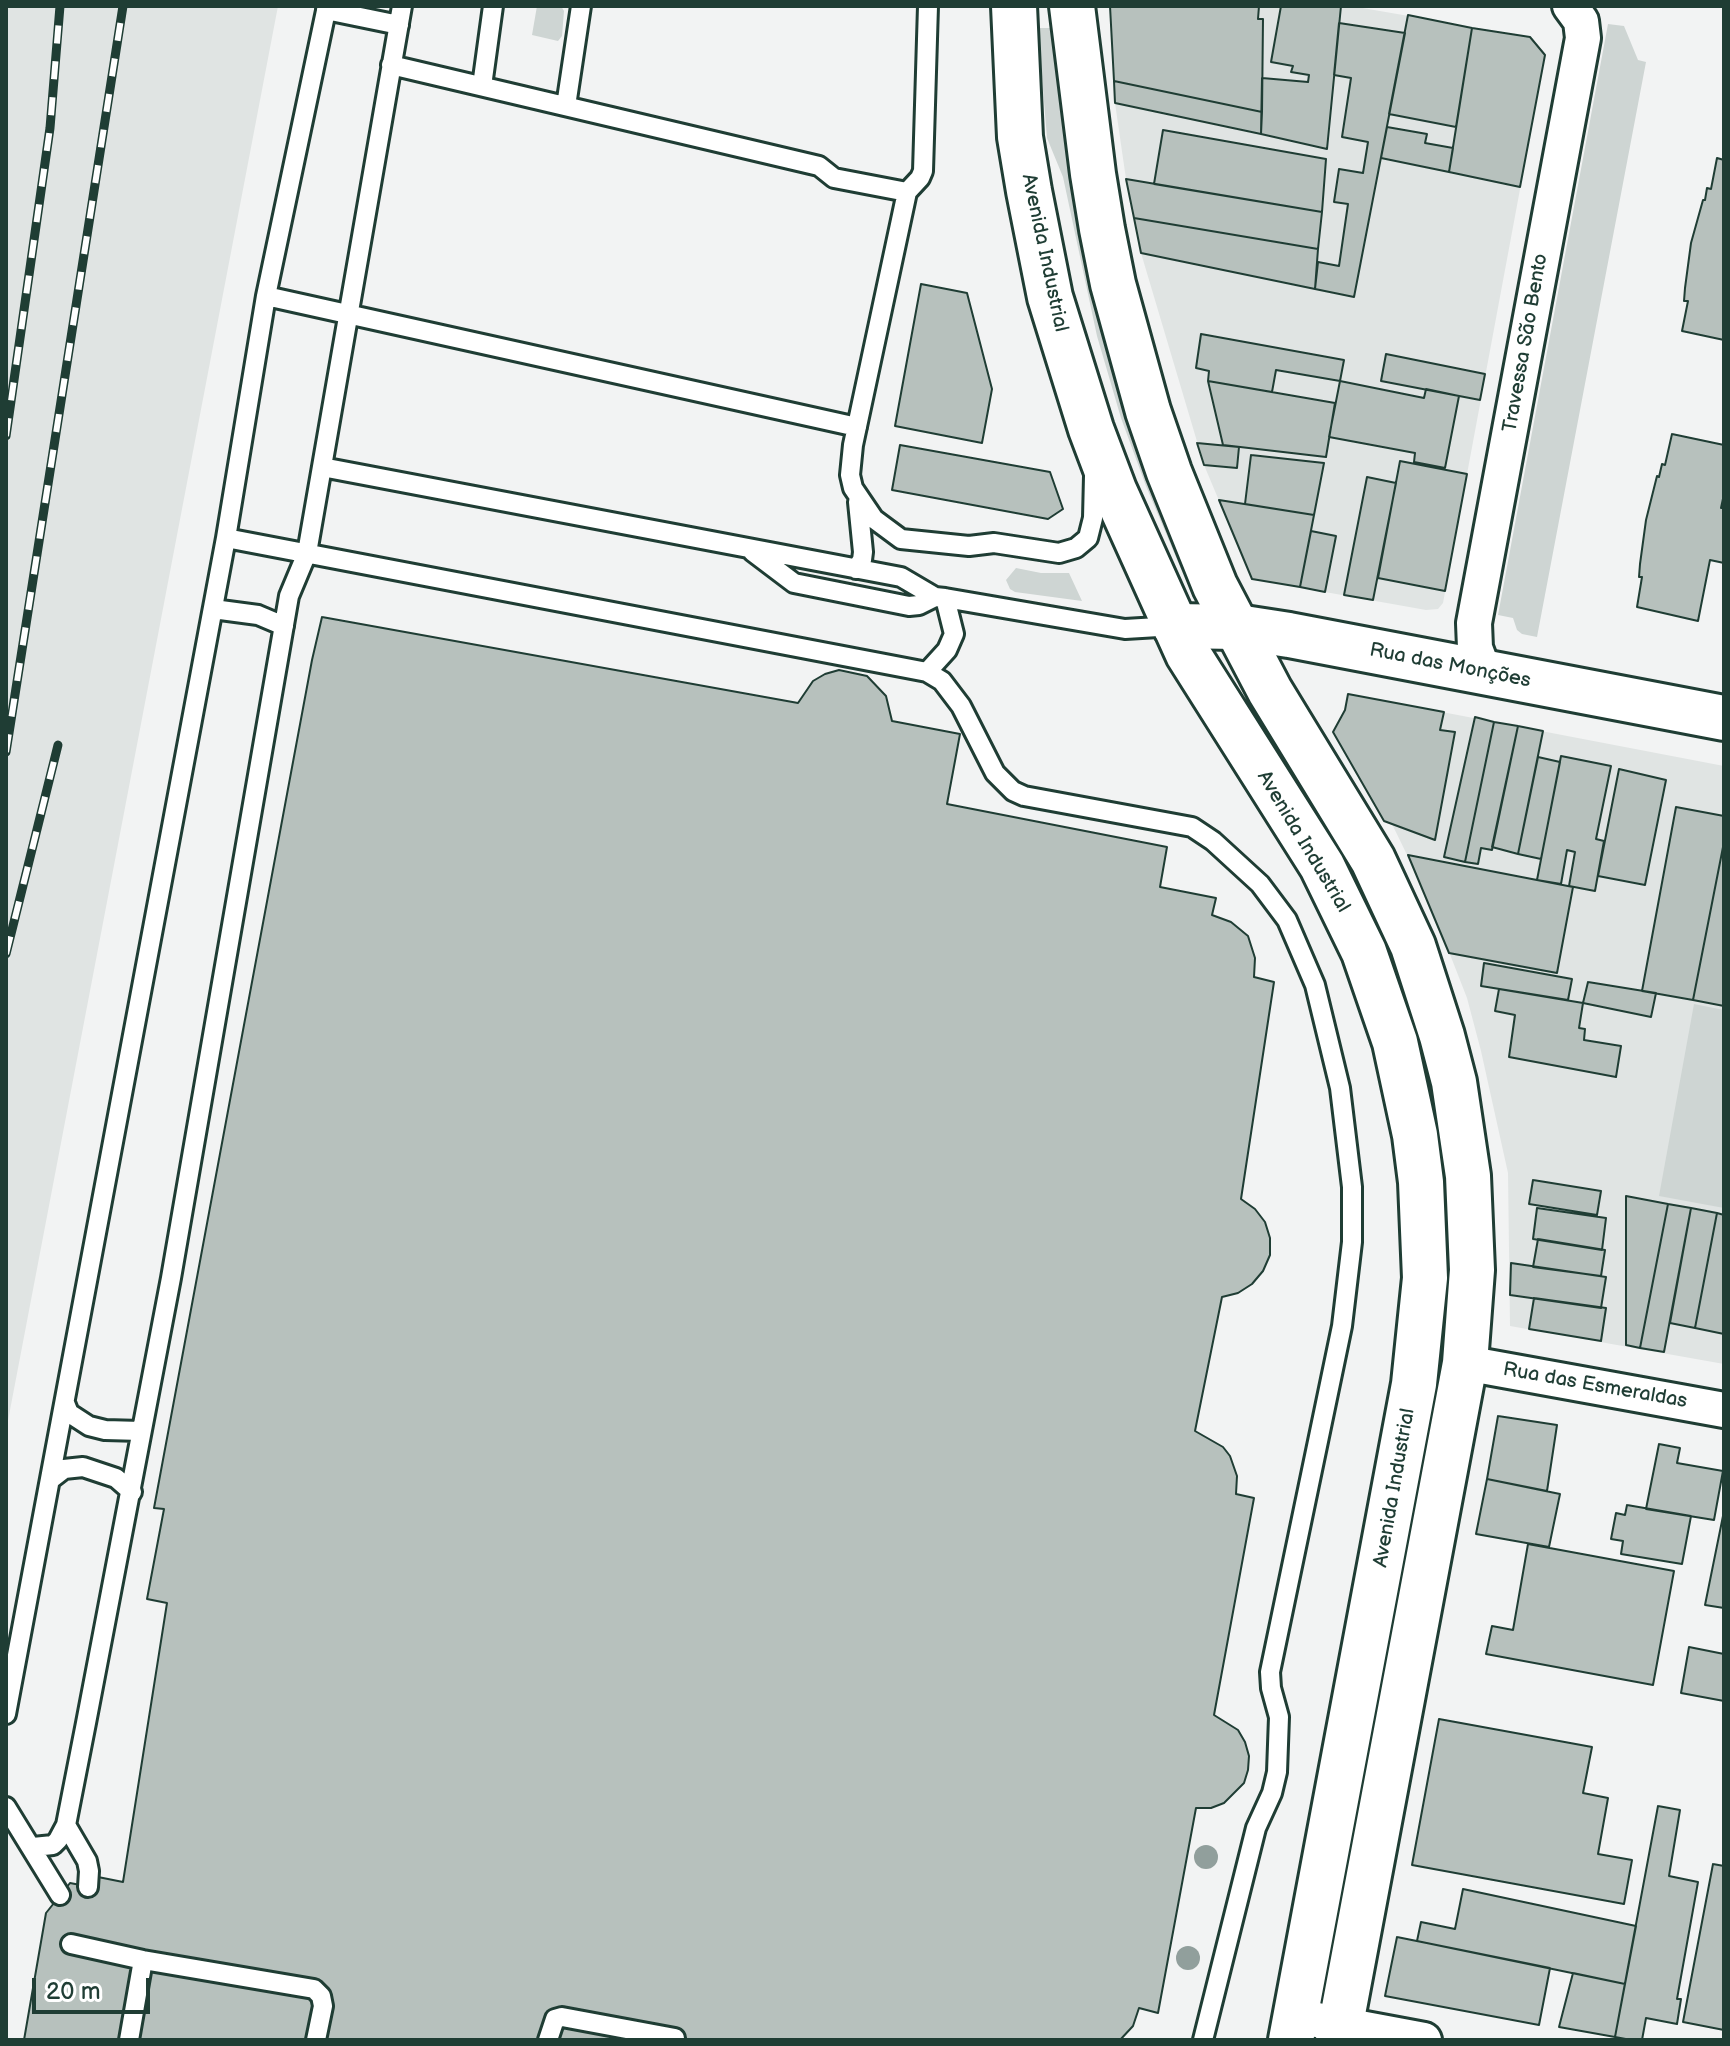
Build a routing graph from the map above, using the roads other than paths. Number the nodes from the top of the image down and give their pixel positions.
1 (402, 6) edge
2 (493, 6) edge
3 (581, 6) edge
4 (928, 6) edge
5 (1014, 6) edge
6 (1072, 6) edge
7 (326, 8) edge
8 (1574, 10) edge
9 (399, 25) junction
10 (391, 65) junction
11 (482, 86) junction
12 (566, 106) junction
13 (907, 192) junction
14 (266, 296) junction
15 (348, 314) junction
16 (857, 427) junction
17 (1091, 429) junction
18 (322, 467) junction
19 (858, 497) junction
20 (226, 538) junction
21 (748, 548) junction
22 (307, 553) junction
23 (856, 569) junction
24 (940, 598) junction
25 (213, 609) junction
26 (284, 626) junction
27 (1175, 626) junction
28 (1237, 627) junction
29 (927, 672) junction
30 (1484, 672) junction
31 (1724, 718) edge
32 (1465, 1363) junction
33 (65, 1403) junction
34 (1724, 1410) edge
35 (141, 1431) junction
36 (51, 1479) junction
37 (132, 1492) junction
38 (6, 1714) edge
39 (6, 1807) edge
40 (66, 1825) junction
41 (33, 1847) junction
42 (88, 1887) dead end
43 (60, 1895) dead end
44 (71, 1944) dead end
45 (143, 1960) junction
46 (1294, 2028) edge
47 (1340, 2032) edge
48 (675, 2038) edge
49 (129, 2040) edge
50 (316, 2040) edge
51 (548, 2040) edge
52 (1203, 2040) edge
53 (1424, 2040) edge

1 - 9 lane
2 - 11 lane
3 - 12 lane
4 - 13 lane
5 - 17 main road, Avenida Industrial
6 - 28 main road
7 - 9 lane
7 - 14 lane
8 - 30 street, Travessa São Bento
9 - 10 lane
10 - 11 lane
10 - 15 lane
11 - 12 lane
12 - 13 lane
13 - 16 lane
14 - 15 lane
14 - 20 lane
15 - 16 lane
15 - 18 lane
16 - 19 lane
17 - 19 lane
17 - 27 main road, Avenida Industrial
18 - 21 lane
18 - 22 lane
19 - 23 lane
20 - 22 lane
20 - 25 lane
21 - 23 lane
21 - 24 lane
22 - 26 lane
22 - 29 lane
23 - 24 lane
24 - 27 lane
24 - 29 lane
25 - 26 lane
25 - 33 lane
26 - 35 lane
27 - 28 main road, Rua das Monções
27 - 46 main road, Avenida Industrial
28 - 30 main road, Rua das Monções
28 - 32 main road
29 - 52 lane
30 - 31 main road, Rua das Monções
32 - 34 street, Rua das Esmeraldas
32 - 47 main road
33 - 35 lane
33 - 36 lane
35 - 37 lane
36 - 37 lane
36 - 38 lane
37 - 40 lane
39 - 41 lane
40 - 41 lane
40 - 42 lane
41 - 43 lane
44 - 45 lane
45 - 49 lane
45 - 50 lane
46 - 47 street
47 - 53 street
48 - 51 lane

